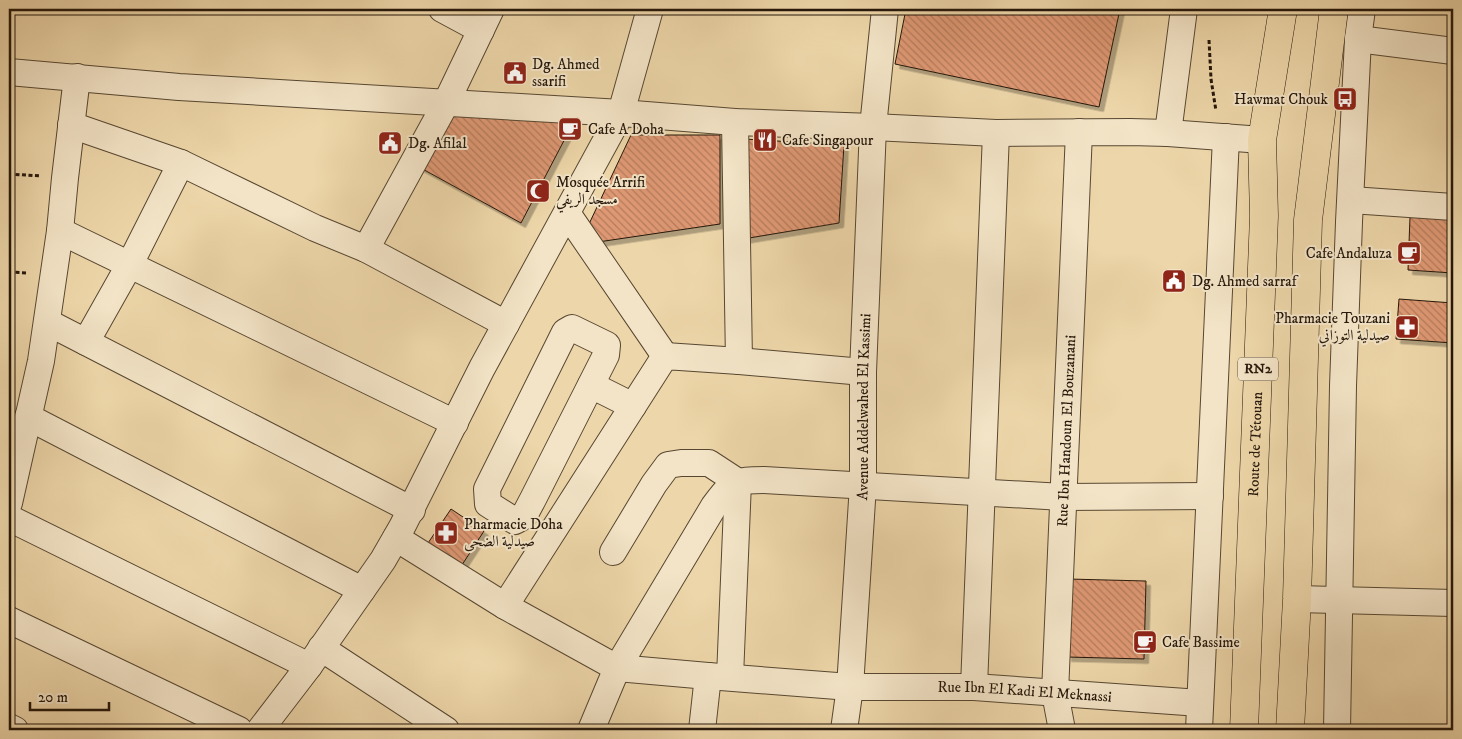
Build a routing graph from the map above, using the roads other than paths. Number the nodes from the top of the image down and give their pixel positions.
1 (442, 9) edge
2 (650, 9) edge
3 (885, 9) edge
4 (1184, 9) edge
5 (1283, 9) edge
6 (1334, 9) edge
7 (1362, 9) edge
8 (486, 19) edge
9 (1358, 39) junction
10 (1453, 51) edge
11 (9, 72) edge
12 (77, 77) junction
13 (446, 104) junction
14 (620, 113) junction
15 (735, 122) junction
16 (71, 125) junction
17 (873, 127) junction
18 (1079, 132) junction
19 (996, 133) junction
20 (1168, 133) junction
21 (1226, 137) junction
22 (1262, 140) junction
23 (181, 163) junction
24 (1351, 200) junction
25 (1453, 206) edge
26 (567, 213) junction
27 (60, 231) junction
28 (366, 249) junction
29 (130, 264) junction
30 (47, 322) junction
31 (506, 324) junction
32 (86, 342) junction
33 (665, 356) junction
34 (739, 361) junction
35 (863, 372) junction
36 (592, 384) junction
37 (634, 406) junction
38 (28, 416) junction
39 (455, 423) junction
40 (738, 482) junction
41 (863, 485) junction
42 (982, 493) junction
43 (1210, 496) junction
44 (1063, 497) junction
45 (9, 503) edge
46 (412, 510) junction
47 (9, 518) edge
48 (396, 538) junction
49 (613, 552) dead end
50 (362, 590) junction
51 (1297, 599) junction
52 (1338, 599) junction
53 (1453, 603) edge
54 (506, 606) junction
55 (9, 620) edge
56 (315, 657) junction
57 (617, 668) junction
58 (719, 677) junction
59 (850, 687) junction
60 (974, 687) junction
61 (1055, 693) junction
62 (1200, 703) junction
63 (9, 727) edge
64 (15, 730) edge
65 (239, 730) edge
66 (260, 730) edge
67 (446, 730) edge
68 (590, 730) edge
69 (702, 730) edge
70 (844, 730) edge
71 (1062, 730) edge
72 (1199, 730) edge
73 (1244, 730) edge
74 (1290, 730) edge
75 (1336, 730) edge

1 - 8 street
2 - 14 street
3 - 17 street, Avenue Addelwahed El Kassimi
4 - 20 street
5 - 22 highway, Route de Tétouan / RN2
6 - 51 highway
7 - 9 street
8 - 13 street
9 - 10 street
9 - 24 street
11 - 12 street
12 - 13 street
12 - 16 street
13 - 14 street
13 - 28 street
14 - 15 street
14 - 26 street
15 - 17 street
15 - 34 street
16 - 23 street
16 - 27 street
17 - 19 street
17 - 35 street, Avenue Addelwahed El Kassimi
18 - 19 street
18 - 20 street
18 - 44 street, Rue Ibn Handoun El Bouzanani
19 - 42 street
20 - 21 street
21 - 22 street
21 - 43 street
22 - 73 highway, Route de Tétouan / RN2
23 - 28 street
23 - 29 street
24 - 25 street
24 - 52 street
26 - 31 street
26 - 33 street
27 - 29 street
27 - 30 street
28 - 31 street
29 - 32 street
29 - 39 street
30 - 32 street
30 - 38 street
31 - 39 street
32 - 46 street
33 - 34 street
33 - 37 street
34 - 35 street
35 - 41 street, Avenue Addelwahed El Kassimi
36 - 36 street
36 - 37 street
37 - 54 street
38 - 45 street
38 - 50 street
39 - 46 street
40 - 41 street
40 - 49 street
40 - 57 street
40 - 58 street
41 - 42 street
41 - 59 street, Avenue Addelwahed El Kassimi
42 - 44 street
42 - 60 street
43 - 44 street
43 - 62 street
44 - 61 street, Rue Ibn Handoun El Bouzanani
46 - 48 street
47 - 56 street
48 - 50 street
48 - 54 street
50 - 56 street
51 - 52 street
51 - 74 highway
52 - 53 street
52 - 75 street
54 - 57 street
55 - 65 street
56 - 66 street
56 - 67 street
57 - 58 street, Rue Ibn El Kadi El Meknassi
57 - 68 street
58 - 59 street, Rue Ibn El Kadi El Meknassi
58 - 69 street
59 - 60 street, Rue Ibn El Kadi El Meknassi
59 - 70 street
60 - 61 street, Rue Ibn El Kadi El Meknassi
61 - 62 street, Rue Ibn El Kadi El Meknassi
61 - 71 street, Rue Ibn Handoun El Bouzanani
62 - 72 street
63 - 64 street

